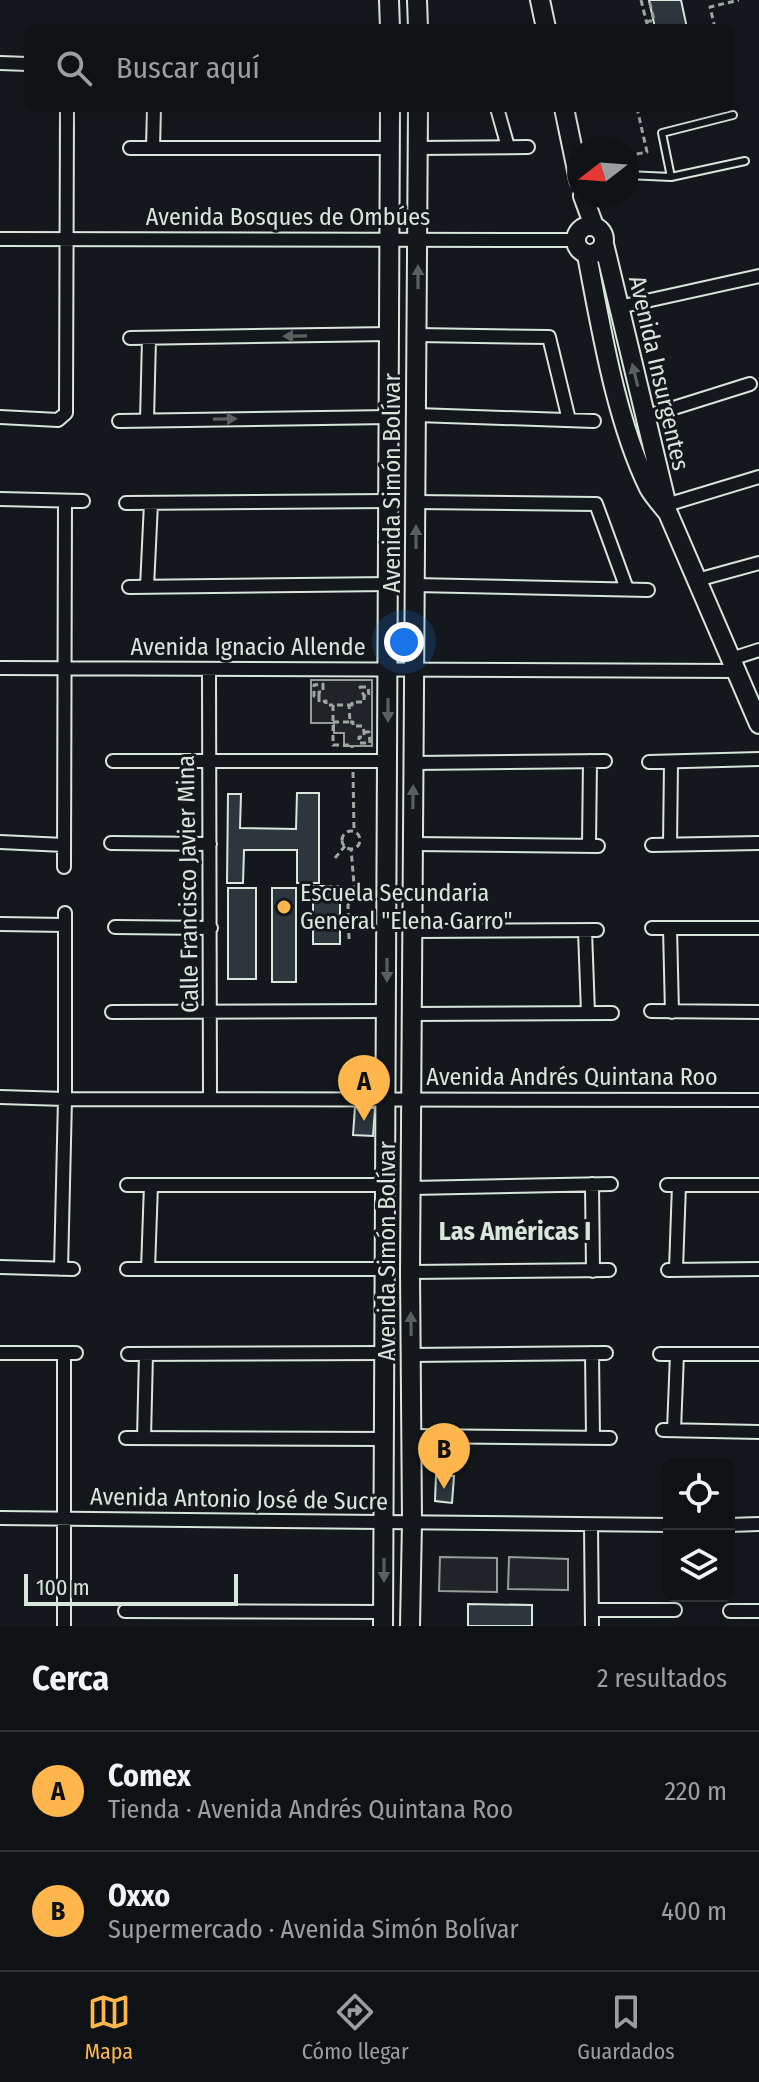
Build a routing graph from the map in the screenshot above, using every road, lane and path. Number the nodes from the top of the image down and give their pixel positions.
1 (389, 0) edge
2 (417, 0) edge
3 (540, 0) edge
4 (641, 0) edge
5 (649, 0) edge
6 (739, 0) edge
7 (646, 22) joint
8 (390, 24) edge
9 (418, 24) edge
10 (545, 24) edge
11 (714, 24) edge
12 (0, 63) edge
13 (24, 64) edge
14 (67, 112) edge
15 (154, 112) edge
16 (390, 112) edge
17 (418, 112) edge
18 (498, 112) edge
19 (565, 112) edge
20 (638, 112) edge
21 (733, 115) dead end
22 (570, 136) edge
23 (508, 147) junction
24 (528, 147) dead end
25 (130, 148) dead end
26 (153, 148) junction
27 (390, 148) junction
28 (418, 148) junction
29 (639, 154) edge
30 (745, 161) dead end
31 (639, 176) edge
32 (671, 177) junction
33 (583, 208) edge
34 (584, 237) junction
35 (0, 239) edge
36 (68, 239) junction
37 (391, 240) junction
38 (418, 240) junction
39 (759, 276) edge
40 (619, 307) junction
41 (390, 334) junction
42 (417, 335) junction
43 (130, 338) dead end
44 (149, 338) junction
45 (750, 384) dead end
46 (417, 415) junction
47 (0, 417) edge
48 (390, 417) junction
49 (645, 417) junction
50 (147, 420) junction
51 (569, 420) junction
52 (119, 421) dead end
53 (594, 421) dead end
54 (759, 477) edge
55 (0, 499) edge
56 (83, 501) dead end
57 (389, 501) junction
58 (65, 502) junction
59 (416, 502) junction
60 (126, 503) dead end
61 (151, 503) junction
62 (666, 508) junction
63 (759, 563) edge
64 (697, 580) junction
65 (389, 584) junction
66 (415, 585) junction
67 (129, 587) dead end
68 (147, 587) junction
69 (627, 589) junction
70 (648, 590) dead end
71 (759, 650) edge
72 (734, 665) junction
73 (0, 668) edge
74 (63, 668) junction
75 (209, 669) junction
76 (388, 670) junction
77 (415, 670) junction
78 (319, 696) dead end
79 (364, 696) dead end
80 (333, 705) junction
81 (349, 705) junction
82 (333, 722) junction
83 (350, 722) junction
84 (759, 724) edge
85 (364, 732) dead end
86 (208, 759) junction
87 (759, 759) edge
88 (113, 761) dead end
89 (352, 761) junction
90 (388, 761) junction
91 (590, 761) junction
92 (605, 761) dead end
93 (649, 762) dead end
94 (414, 763) junction
95 (671, 763) junction
96 (354, 831) junction
97 (0, 842) edge
98 (111, 843) dead end
99 (759, 843) edge
100 (210, 844) junction
101 (413, 844) junction
102 (64, 845) junction
103 (652, 845) dead end
104 (670, 845) junction
105 (345, 846) junction
106 (351, 849) junction
107 (335, 858) dead end
108 (64, 867) dead end
109 (387, 884) junction
110 (413, 885) junction
111 (0, 924) edge
112 (115, 927) dead end
113 (211, 928) junction
114 (652, 928) dead end
115 (670, 928) junction
116 (759, 928) edge
117 (412, 931) junction
118 (349, 939) dead end
119 (386, 1011) junction
120 (651, 1011) dead end
121 (112, 1012) dead end
122 (672, 1012) junction
123 (759, 1012) edge
124 (211, 1013) junction
125 (588, 1013) junction
126 (612, 1013) dead end
127 (412, 1014) junction
128 (0, 1097) edge
129 (65, 1099) junction
130 (210, 1099) junction
131 (411, 1099) junction
132 (386, 1100) junction
133 (759, 1100) edge
134 (592, 1184) junction
135 (611, 1184) dead end
136 (127, 1185) dead end
137 (151, 1185) junction
138 (384, 1185) junction
139 (759, 1185) edge
140 (411, 1188) junction
141 (0, 1267) edge
142 (127, 1269) dead end
143 (148, 1269) junction
144 (385, 1269) junction
145 (759, 1269) edge
146 (609, 1270) dead end
147 (593, 1271) junction
148 (410, 1272) junction
149 (0, 1353) edge
150 (383, 1353) junction
151 (592, 1353) junction
152 (606, 1353) dead end
153 (128, 1354) dead end
154 (146, 1354) junction
155 (660, 1354) dead end
156 (677, 1354) junction
157 (759, 1354) edge
158 (411, 1355) junction
159 (759, 1432) edge
160 (411, 1436) junction
161 (126, 1438) dead end
162 (144, 1438) junction
163 (593, 1438) junction
164 (610, 1438) dead end
165 (383, 1439) junction
166 (0, 1518) edge
167 (62, 1519) junction
168 (384, 1522) junction
169 (412, 1522) junction
170 (759, 1524) edge
171 (591, 1525) junction
172 (663, 1525) edge
173 (735, 1525) edge
174 (592, 1610) junction
175 (125, 1611) dead end
176 (730, 1611) dead end
177 (754, 1611) edge
178 (145, 1612) junction
179 (383, 1619) edge
180 (64, 1626) edge
181 (146, 1626) edge
182 (410, 1626) edge
183 (592, 1626) edge
184 (663, 1626) edge
185 (749, 1626) edge

1 - 8 main road
2 - 9 main road
3 - 10 main road
4 - 7 path
5 - 7 path
6 - 11 path
12 - 13 street
14 - 36 street
15 - 26 street
16 - 27 main road, Avenida Simón Bolívar
17 - 28 main road, Avenida Simón Bolívar
18 - 23 street
19 - 22 main road
20 - 29 path
21 - 32 lane
23 - 24 street
23 - 28 street
25 - 26 street
26 - 27 street
27 - 37 main road, Avenida Simón Bolívar
28 - 38 main road, Avenida Simón Bolívar
30 - 32 lane
31 - 32 lane
33 - 34 main road, Avenida Insurgentes
34 - 38 street, Avenida Bosques de Ombúes
34 - 40 main road, Avenida Insurgentes
34 - 62 main road, Avenida Insurgentes
35 - 36 street, Avenida Bosques de Ombúes
36 - 37 street, Avenida Bosques de Ombúes
36 - 47 street
37 - 38 street, Avenida Bosques de Ombúes
37 - 41 main road, Avenida Simón Bolívar
42 -> 38 main road, Avenida Simón Bolívar
39 - 40 street
49 -> 40 main road, Avenida Insurgentes
41 -> 44 street
41 - 48 main road, Avenida Simón Bolívar
42 - 46 main road, Avenida Simón Bolívar
42 - 51 street
43 - 44 street
44 - 50 street
45 - 49 street
46 - 51 street
46 - 59 main road, Avenida Simón Bolívar
50 -> 48 street
48 - 57 main road, Avenida Simón Bolívar
49 - 62 main road, Avenida Insurgentes
50 - 52 street
51 - 53 street
54 - 62 street
55 - 58 street
56 - 58 street
57 - 61 street
57 - 65 main road, Avenida Simón Bolívar
58 - 74 street
66 -> 59 main road, Avenida Simón Bolívar
59 - 69 street
60 - 61 street
61 - 68 street
62 - 64 main road, Avenida Insurgentes
63 - 64 street
64 - 72 main road, Avenida Insurgentes
65 - 68 street
65 - 76 main road, Avenida Simón Bolívar
66 - 69 street
66 - 77 main road, Avenida Simón Bolívar
67 - 68 street
69 - 70 street
71 - 72 street, Avenida Ignacio Allende
72 - 77 street, Avenida Ignacio Allende
72 - 84 main road, Avenida Insurgentes
73 - 74 street, Avenida Ignacio Allende
74 - 75 street, Avenida Ignacio Allende
74 - 102 street
75 - 76 street, Avenida Ignacio Allende
75 - 86 street, Calle Francisco Javier Mina
76 - 77 street, Avenida Ignacio Allende
76 -> 90 main road, Avenida Simón Bolívar
77 - 94 main road, Avenida Simón Bolívar
78 - 80 path
79 - 81 path
80 - 81 path
80 - 82 path
81 - 83 path
82 - 83 path
82 - 89 path
83 - 85 path
86 - 88 street
86 - 89 street
86 - 100 street, Calle Francisco Javier Mina
87 - 95 street
89 - 90 street
89 - 96 path
90 - 109 main road, Avenida Simón Bolívar
91 - 92 street
91 - 94 street
91 - 101 street
93 - 95 street
101 -> 94 main road, Avenida Simón Bolívar
95 - 104 street
96 - 105 path
96 - 106 path
97 - 102 street
98 - 100 street
99 - 104 street
100 - 113 street, Calle Francisco Javier Mina
101 - 110 main road, Avenida Simón Bolívar
102 - 108 street
103 - 104 street
105 - 106 path
105 - 107 path
106 - 118 path
109 - 110 main road
109 -> 119 main road, Avenida Simón Bolívar
110 - 117 main road, Avenida Simón Bolívar
111 - 129 street
112 - 113 street
113 - 124 street, Calle Francisco Javier Mina
114 - 115 street
115 - 116 street
115 - 122 street
117 - 125 street
117 - 127 main road, Avenida Simón Bolívar
119 - 124 street
119 - 132 main road, Avenida Simón Bolívar
120 - 122 street
121 - 124 street
122 - 123 street
124 - 130 street, Calle Francisco Javier Mina
125 - 126 street
125 - 127 street
127 - 131 main road, Avenida Simón Bolívar
128 - 129 street, Avenida Andrés Quintana Roo
129 - 130 street, Avenida Andrés Quintana Roo
129 - 141 street
130 - 132 street, Avenida Andrés Quintana Roo
131 - 132 street, Avenida Andrés Quintana Roo
131 - 133 street, Avenida Andrés Quintana Roo
131 - 140 main road, Avenida Simón Bolívar
132 - 138 main road, Avenida Simón Bolívar
134 - 135 street
134 - 140 street
134 - 147 street
136 - 137 street
137 - 138 street
137 - 143 street
138 - 144 main road, Avenida Simón Bolívar
139 - 145 street
140 - 148 main road, Avenida Simón Bolívar
142 - 143 street
143 - 144 street
144 - 150 main road, Avenida Simón Bolívar
146 - 147 street
147 - 148 street
158 -> 148 main road, Avenida Simón Bolívar
149 - 167 street
150 - 154 street
150 - 165 main road, Avenida Simón Bolívar
151 - 152 street
151 - 158 street
151 - 163 street
153 - 154 street
154 - 162 street
155 - 156 street
156 - 157 street
156 - 159 street
158 - 160 main road, Avenida Simón Bolívar
160 - 163 street
160 - 169 main road, Avenida Simón Bolívar
161 - 162 street
162 - 165 street
163 - 164 street
165 - 168 main road, Avenida Simón Bolívar
166 - 167 street, Avenida Antonio José de Sucre
167 - 168 street, Avenida Antonio José de Sucre
167 - 180 street
168 - 169 street, Avenida Antonio José de Sucre
168 -> 179 main road, Avenida Simón Bolívar
169 - 171 street, Avenida Antonio José de Sucre
169 - 182 main road, Avenida Simón Bolívar
170 - 173 street
171 - 172 street, Avenida Antonio José de Sucre
171 - 174 street
174 - 183 street
174 - 184 street
175 - 178 street
176 - 177 street
177 - 185 street
178 - 179 street
178 - 181 street

